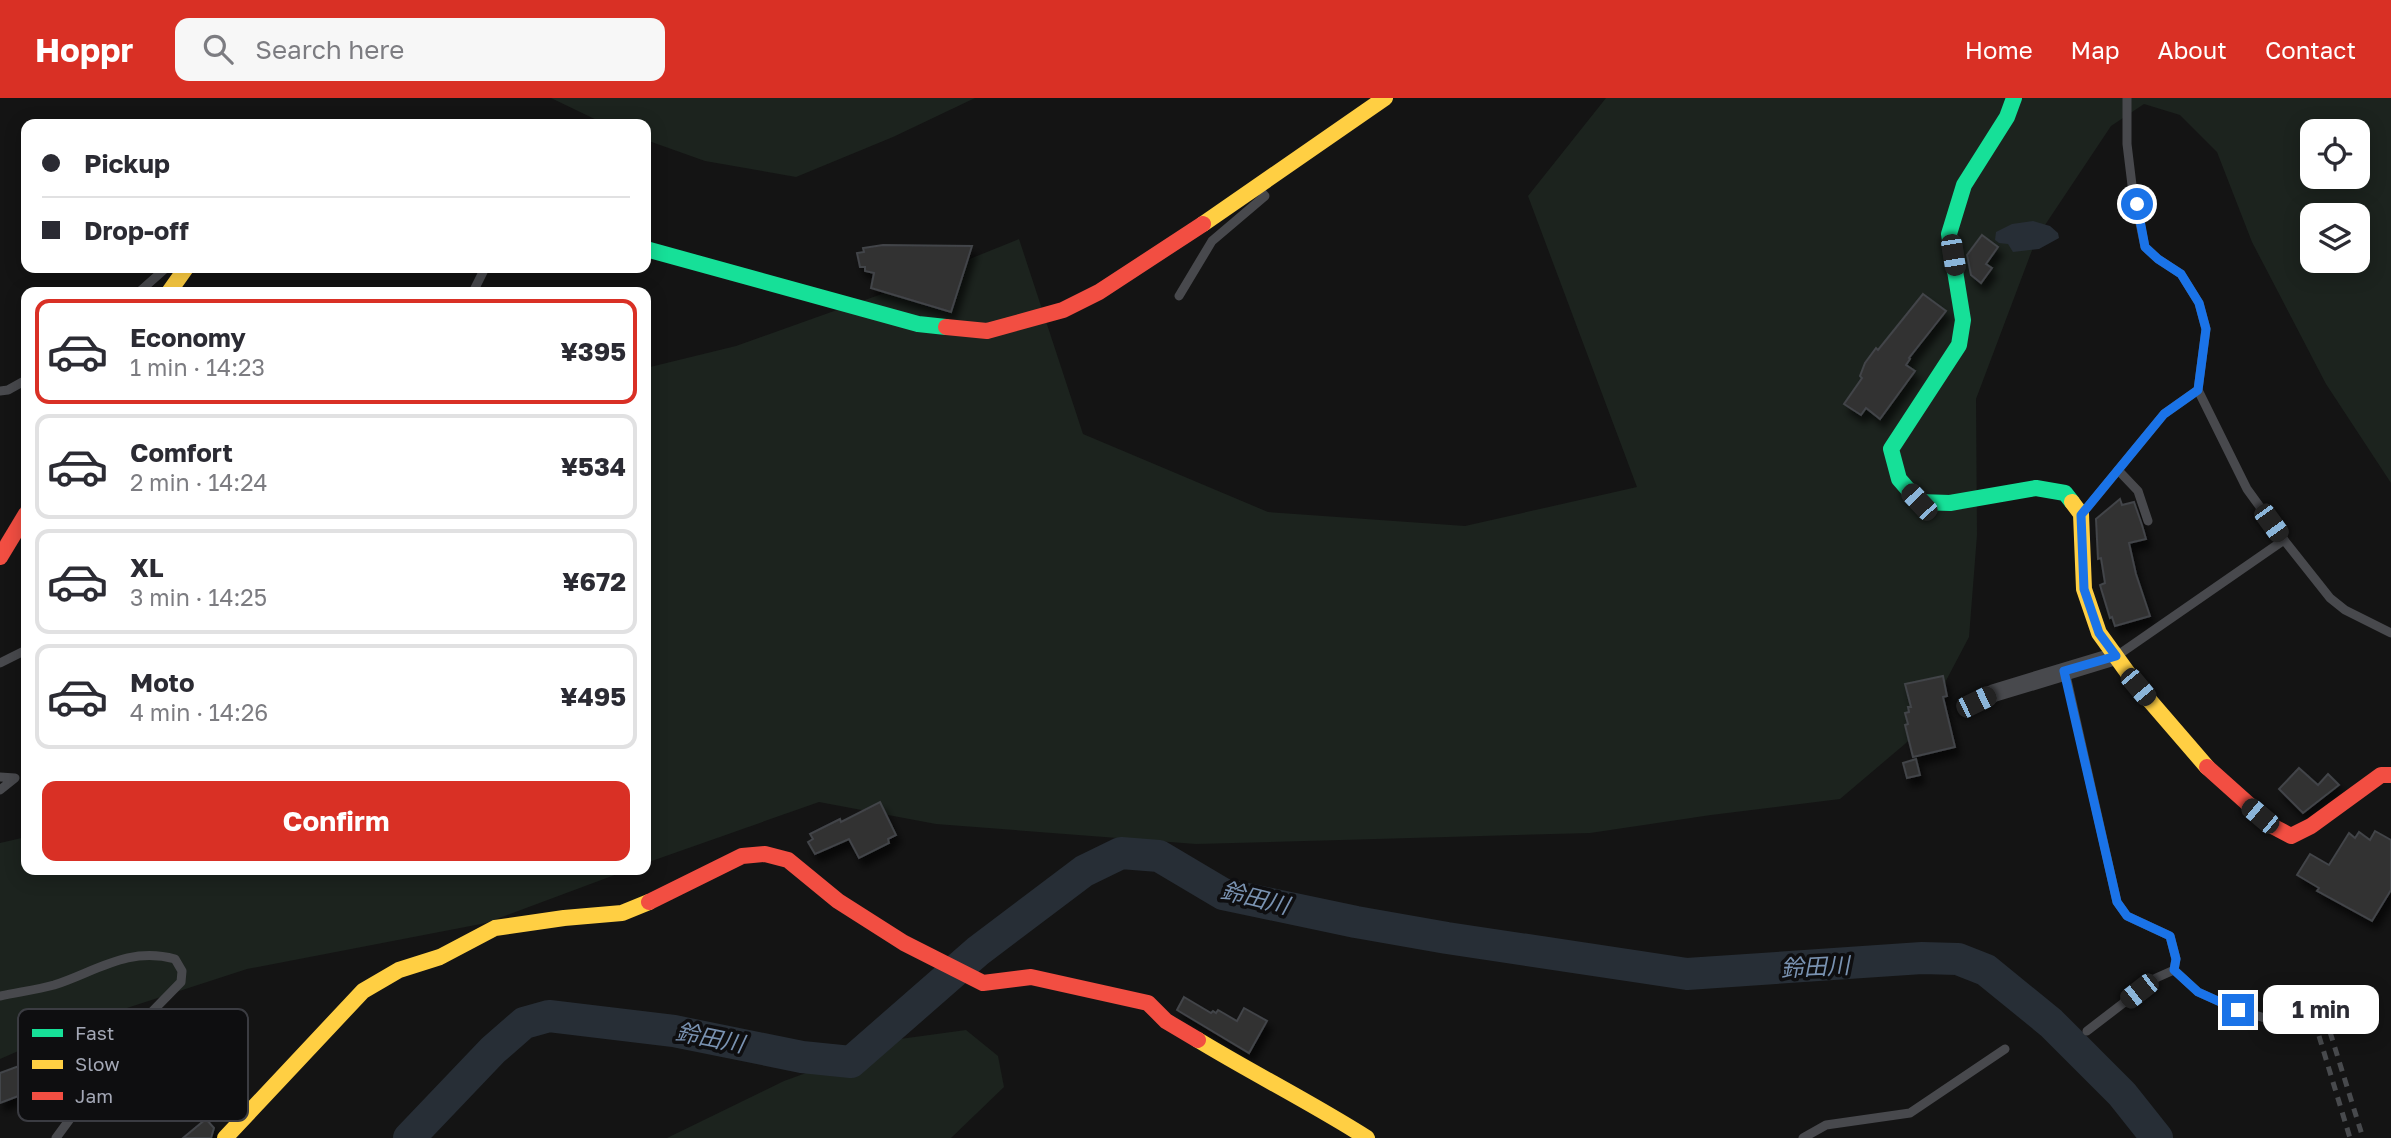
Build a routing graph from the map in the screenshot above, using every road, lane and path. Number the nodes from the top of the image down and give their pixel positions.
1 (1385, 98) edge
2 (2014, 98) edge
3 (2127, 98) edge
4 (1257, 186) junction
5 (651, 250) edge
6 (160, 273) edge
7 (145, 287) edge
8 (1179, 296) dead end
9 (21, 383) edge
10 (2198, 390) junction
11 (0, 391) edge
12 (2118, 470) junction
13 (2081, 515) junction
14 (2148, 521) dead end
15 (21, 522) edge
16 (2284, 540) junction
17 (0, 557) edge
18 (2391, 633) edge
19 (21, 652) edge
20 (2116, 656) junction
21 (0, 663) edge
22 (2064, 671) junction
23 (1976, 702) dead end
24 (2391, 775) edge
25 (0, 777) edge
26 (0, 790) edge
27 (2174, 970) junction
28 (0, 996) edge
29 (155, 1009) edge
30 (2285, 1024) dead end
31 (2087, 1031) dead end
32 (2005, 1049) dead end
33 (248, 1114) edge
34 (68, 1121) edge
35 (241, 1121) edge
36 (56, 1138) edge
37 (225, 1138) edge
38 (1367, 1138) edge
39 (1803, 1138) edge

1 - 4 street
2 - 13 street
3 - 10 lane
4 - 5 street
4 - 8 lane
6 - 7 lane
9 - 11 lane
10 - 12 lane
10 - 16 lane
12 - 13 lane
12 - 14 lane
13 - 20 street
15 - 17 street
16 - 18 lane
16 - 20 lane
19 - 21 lane
20 - 22 street
20 - 24 street
22 - 23 street
22 - 27 lane
25 - 26 lane
27 - 30 lane
27 - 31 lane
28 - 29 lane
32 - 39 lane
33 - 38 street
34 - 36 lane
35 - 37 street

